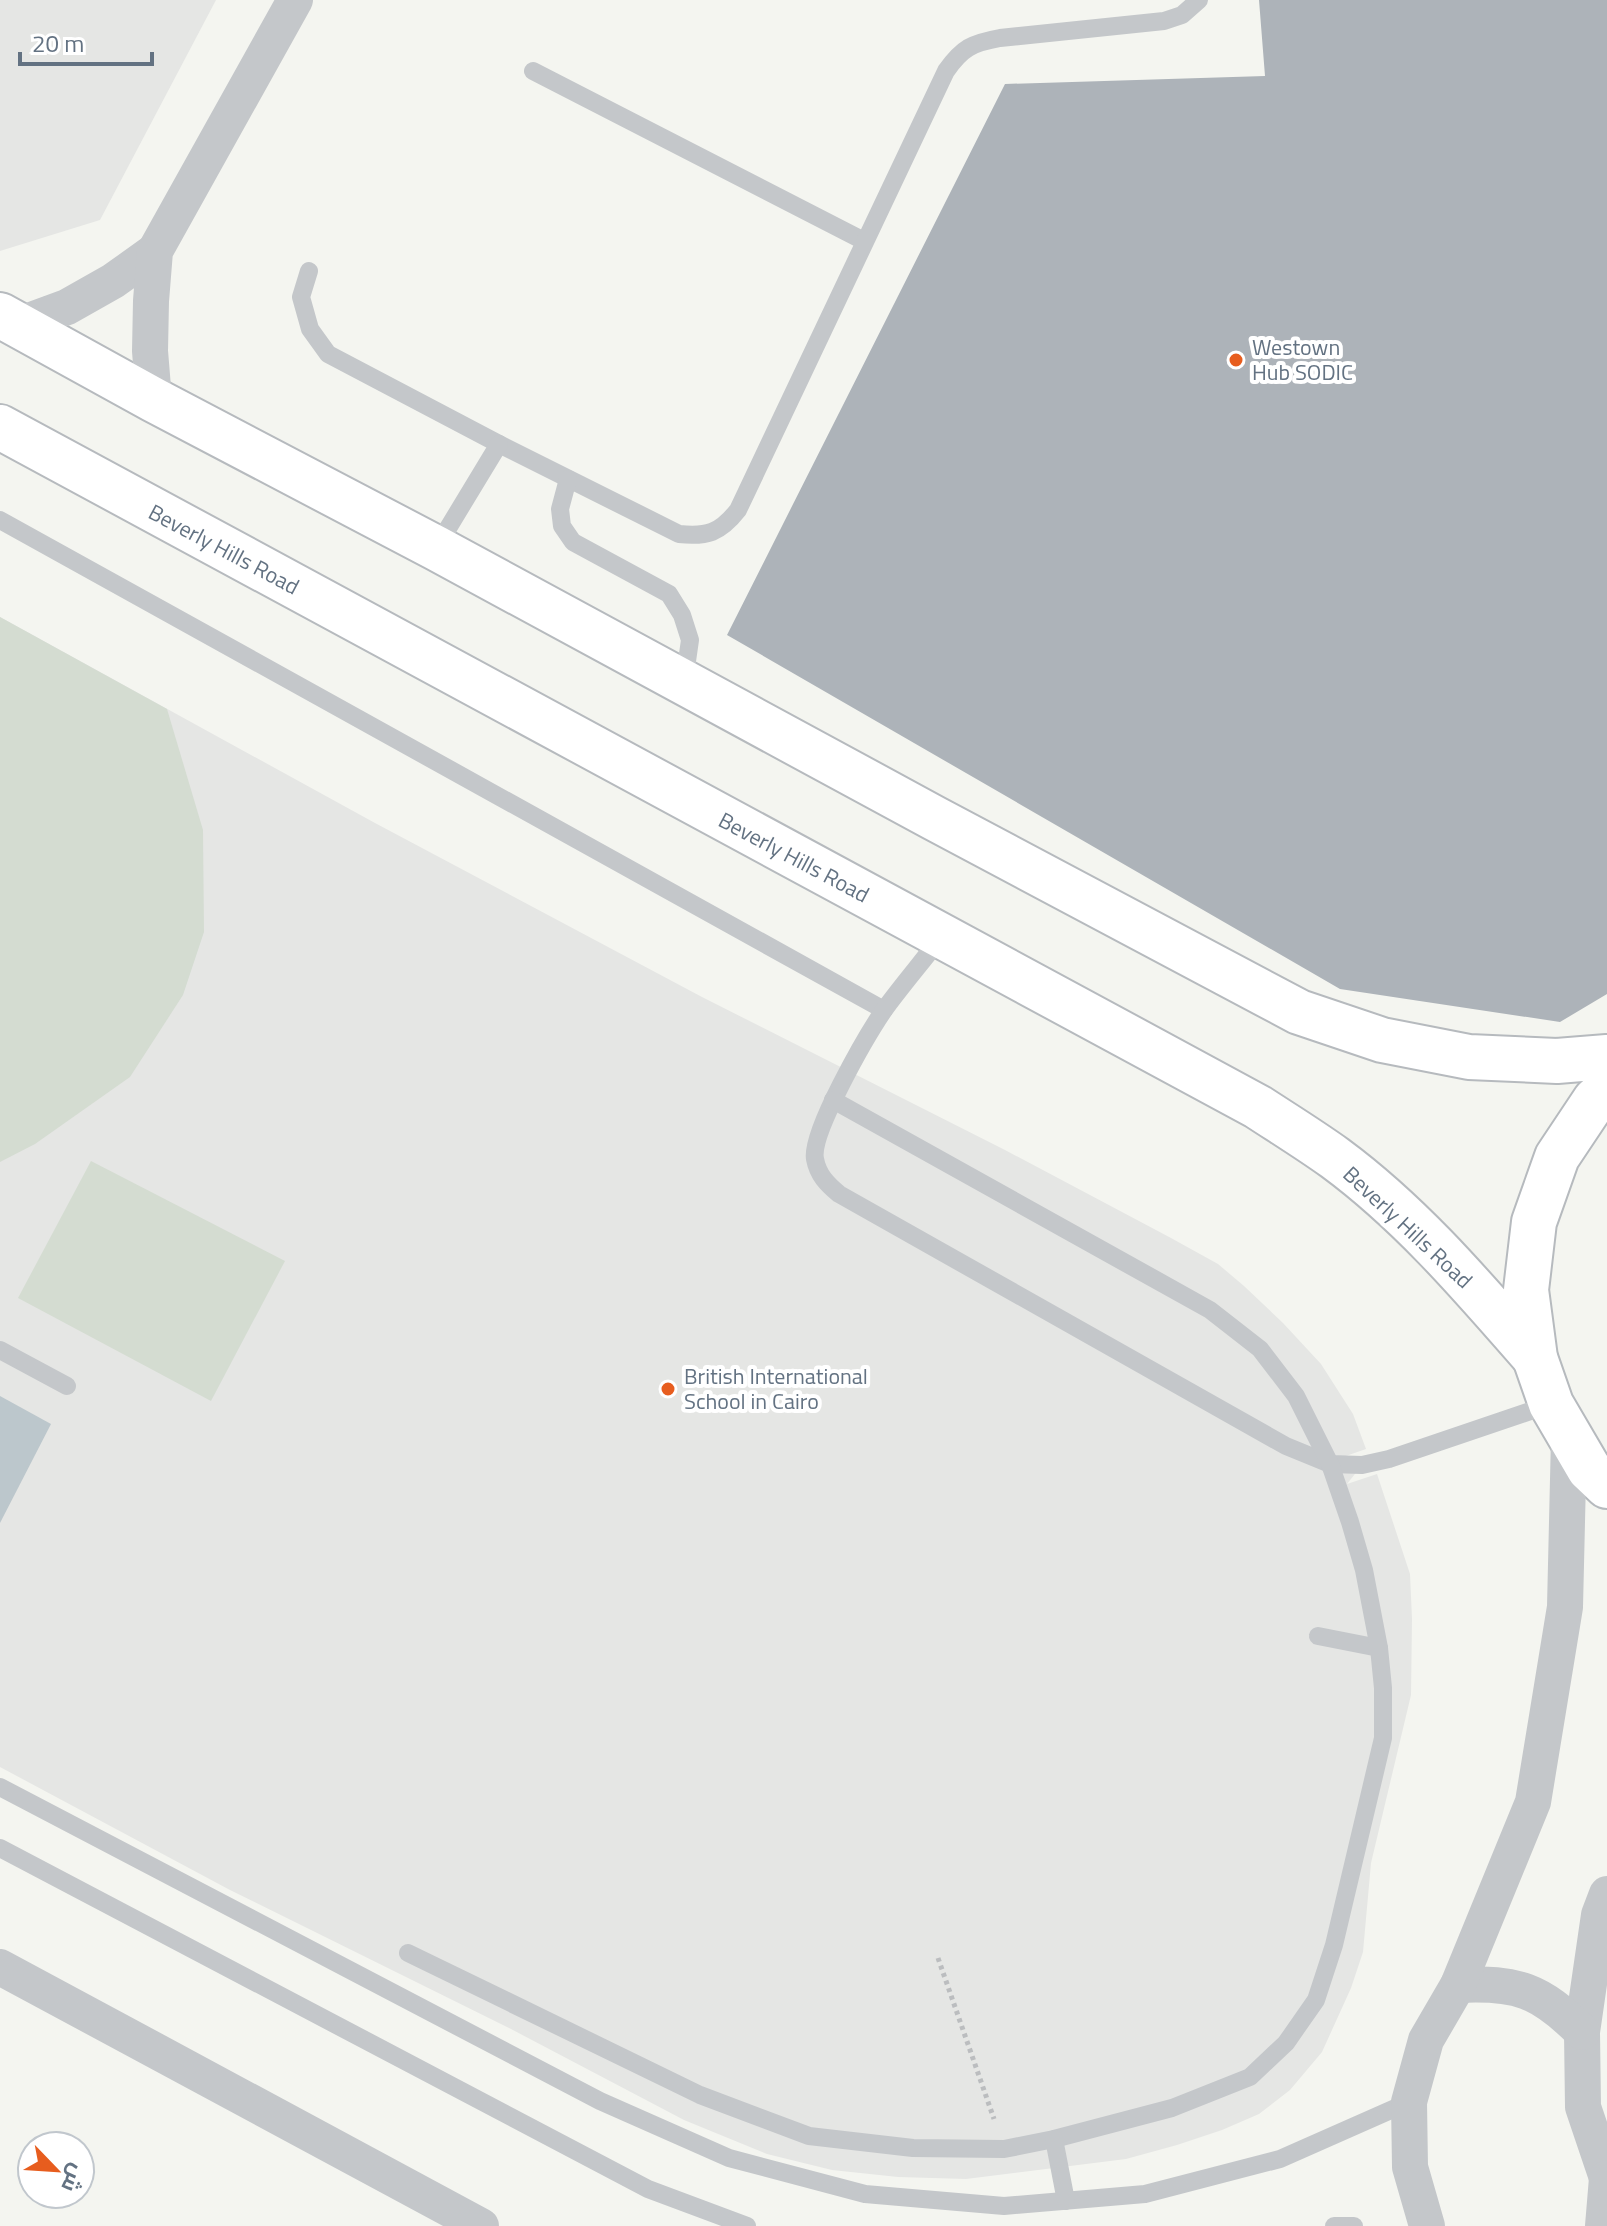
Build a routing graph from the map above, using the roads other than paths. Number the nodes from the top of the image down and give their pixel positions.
1 (295, 0) edge
2 (1199, 0) edge
3 (533, 71) dead end
4 (864, 241) junction
5 (155, 251) junction
6 (309, 271) dead end
7 (9, 320) edge
8 (154, 400) junction
9 (0, 427) edge
10 (499, 444) junction
11 (568, 479) junction
12 (0, 520) edge
13 (436, 548) junction
14 (684, 682) junction
15 (941, 937) junction
16 (884, 1010) junction
17 (1607, 1057) edge
18 (1607, 1089) edge
19 (833, 1100) junction
20 (0, 1350) edge
21 (1535, 1358) junction
22 (67, 1386) dead end
23 (1560, 1420) junction
24 (1330, 1464) junction
25 (1607, 1486) edge
26 (1318, 1636) dead end
27 (1379, 1648) junction
28 (0, 1787) edge
29 (0, 1848) edge
30 (1607, 1894) edge
31 (408, 1953) dead end
32 (0, 1967) edge
33 (1458, 1985) junction
34 (1582, 2032) junction
35 (1409, 2102) junction
36 (1054, 2139) junction
37 (1607, 2178) edge
38 (1066, 2201) junction
39 (481, 2226) edge
40 (747, 2226) edge
41 (1334, 2226) edge
42 (1354, 2226) edge
43 (1427, 2226) edge
44 (1603, 2226) edge

1 - 5 street
2 - 4 lane
3 - 4 lane
4 - 11 lane
5 - 7 street
5 - 8 street
6 - 10 lane
7 - 8 street
8 - 13 street
9 - 15 street, Beverly Hills Road
10 - 11 lane
10 - 13 lane
11 - 14 lane
12 - 16 lane
13 - 14 street
14 - 17 street
15 - 16 lane
15 - 21 street, Beverly Hills Road
16 - 19 lane
18 - 21 street
19 - 24 lane
19 - 24 lane
20 - 22 lane
21 - 23 street
23 - 24 lane
23 - 25 street
23 - 33 street
24 - 27 lane
26 - 27 lane
27 - 36 lane
28 - 38 lane
29 - 40 lane
30 - 34 street
31 - 36 lane
32 - 39 street
33 - 34 street
33 - 35 street
34 - 37 street
35 - 38 lane
35 - 43 street
36 - 38 lane
37 - 44 street
41 - 42 lane

